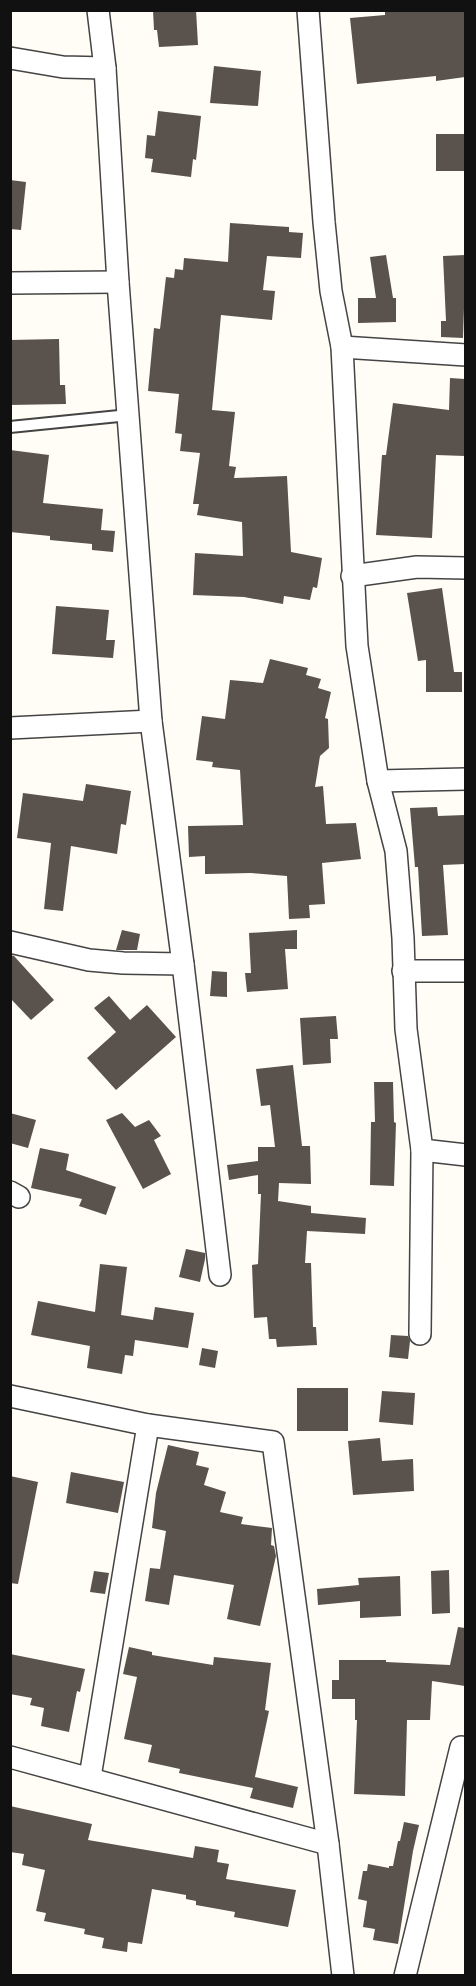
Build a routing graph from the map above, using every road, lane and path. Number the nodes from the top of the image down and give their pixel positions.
1 (98, 10) edge
2 (308, 10) edge
3 (10, 58) edge
4 (105, 68) junction
5 (118, 282) junction
6 (10, 283) edge
7 (342, 347) junction
8 (465, 355) edge
9 (129, 416) junction
10 (10, 427) edge
11 (465, 568) edge
12 (352, 576) junction
13 (151, 721) junction
14 (10, 728) edge
15 (465, 778) edge
16 (378, 781) junction
17 (10, 942) edge
18 (183, 964) junction
19 (403, 970) junction
20 (465, 971) edge
21 (422, 1150) junction
22 (465, 1155) edge
23 (220, 1275) dead end
24 (420, 1334) dead end
25 (10, 1396) edge
26 (148, 1425) junction
27 (461, 1747) dead end
28 (10, 1757) edge
29 (90, 1777) junction
30 (328, 1844) junction
31 (343, 1976) edge
32 (405, 1976) edge

1 - 4 street
2 - 7 street
3 - 4 street
4 - 5 street
5 - 6 street
5 - 9 street
7 - 8 street
7 - 12 street
9 - 10 lane
9 - 13 street
11 - 12 street
12 - 16 street
13 - 14 street
13 - 18 street
15 - 16 street
16 - 19 street
17 - 18 street
18 - 23 street
19 - 20 street
19 - 21 street
21 - 22 street
21 - 24 street
25 - 26 street
26 - 29 street
26 - 30 street
27 - 32 street
28 - 29 street
29 - 30 street
30 - 31 street

